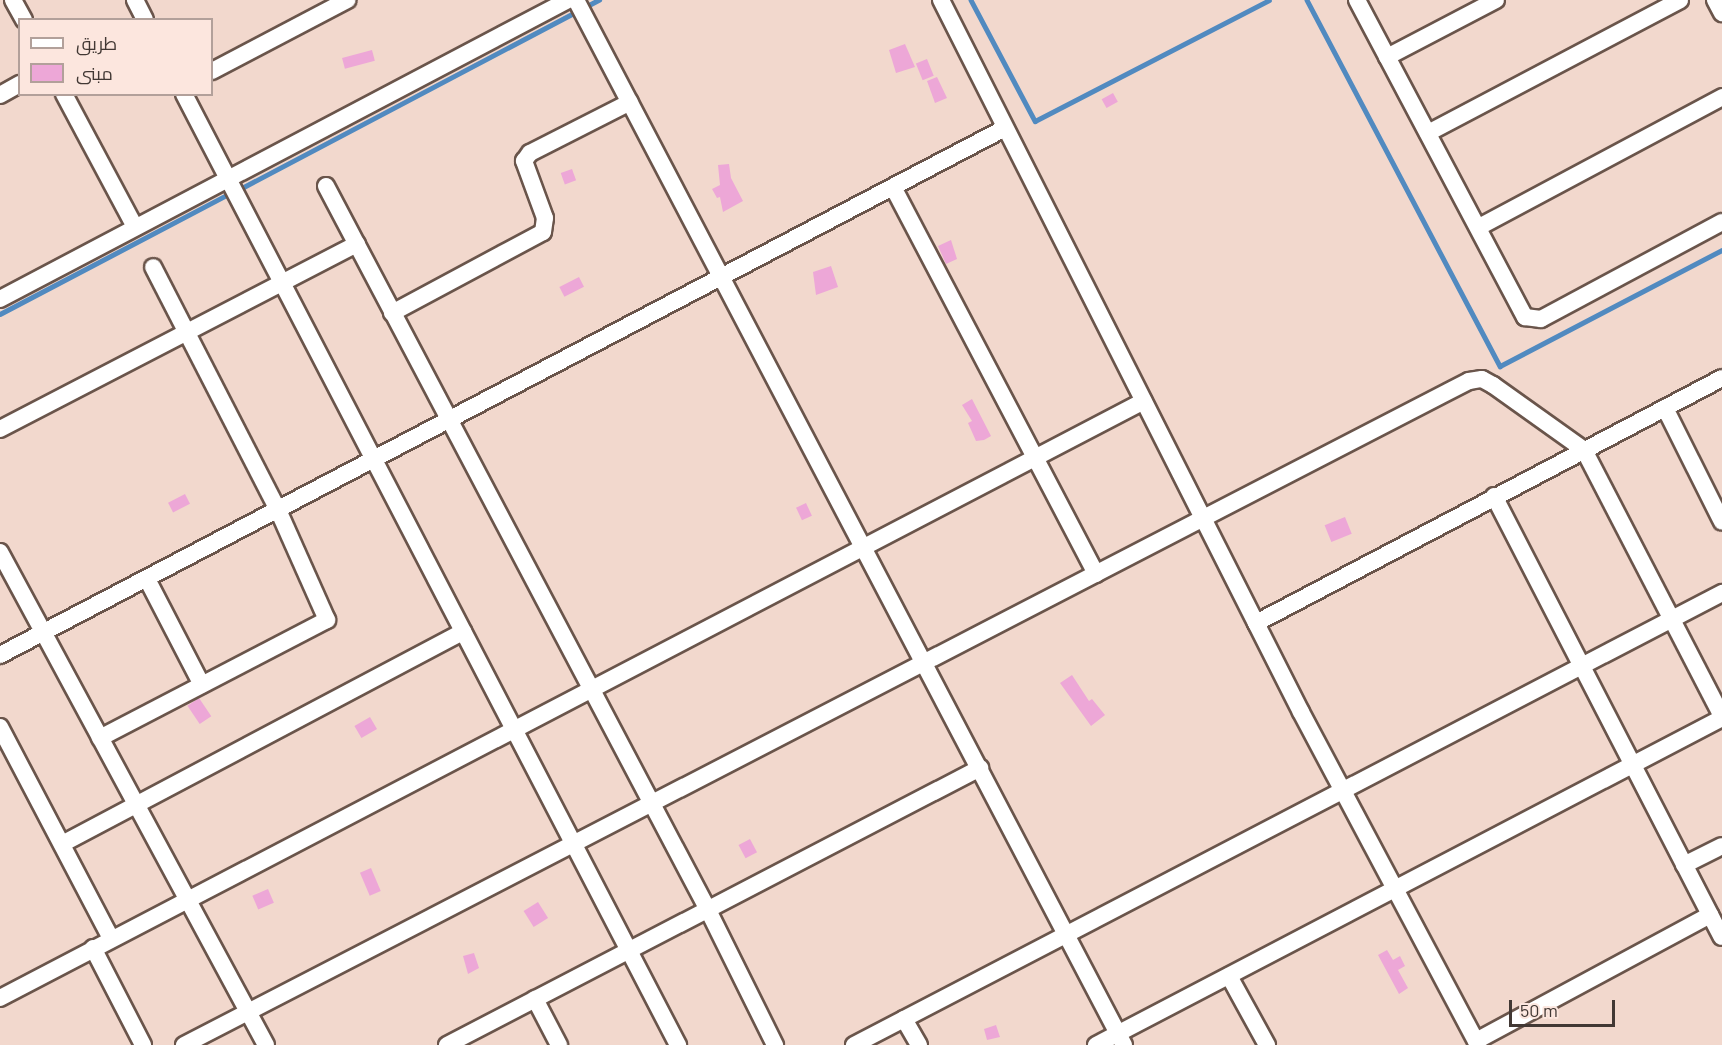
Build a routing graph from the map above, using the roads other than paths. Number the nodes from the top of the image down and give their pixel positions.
1 (13, 0) edge
2 (135, 0) edge
3 (347, 0) edge
4 (568, 0) edge
5 (576, 0) edge
6 (941, 0) edge
7 (1357, 0) edge
8 (1496, 0) edge
9 (1680, 0) edge
10 (1715, 0) edge
11 (1722, 13) edge
12 (23, 18) edge
13 (144, 18) edge
14 (1387, 57) junction
15 (213, 70) edge
16 (18, 85) edge
17 (0, 94) edge
18 (65, 96) edge
19 (185, 96) edge
20 (1722, 97) edge
21 (630, 102) junction
22 (1005, 128) junction
23 (1428, 134) junction
24 (226, 178) junction
25 (326, 186) dead end
26 (893, 187) junction
27 (1722, 222) edge
28 (1479, 226) junction
29 (135, 227) junction
30 (357, 244) junction
31 (153, 267) dead end
32 (722, 277) junction
33 (279, 283) junction
34 (0, 299) edge
35 (392, 313) junction
36 (188, 331) junction
37 (1722, 378) edge
38 (1144, 401) junction
39 (1665, 408) junction
40 (448, 422) junction
41 (0, 429) edge
42 (1584, 450) junction
43 (1035, 458) junction
44 (374, 461) junction
45 (1494, 496) junction
46 (278, 510) junction
47 (1204, 519) junction
48 (1722, 522) edge
49 (862, 545) junction
50 (0, 552) edge
51 (1096, 574) junction
52 (147, 579) junction
53 (1722, 593) edge
54 (1672, 619) junction
55 (1256, 623) junction
56 (463, 632) junction
57 (44, 633) junction
58 (0, 655) edge
59 (924, 663) junction
60 (1582, 667) junction
61 (202, 686) junction
62 (591, 687) junction
63 (1722, 717) edge
64 (0, 727) edge
65 (513, 729) junction
66 (100, 738) junction
67 (1633, 764) junction
68 (980, 768) junction
69 (1342, 790) junction
70 (652, 803) junction
71 (137, 805) junction
72 (62, 844) junction
73 (573, 844) junction
74 (1722, 846) edge
75 (1684, 865) junction
76 (1396, 888) junction
77 (188, 897) junction
78 (708, 910) junction
79 (1710, 915) junction
80 (1066, 934) junction
81 (111, 938) junction
82 (1722, 938) edge
83 (93, 948) junction
84 (629, 950) junction
85 (1229, 976) junction
86 (0, 998) edge
87 (535, 999) junction
88 (248, 1011) junction
89 (904, 1019) junction
90 (1121, 1039) edge
91 (1477, 1043) edge
92 (143, 1045) edge
93 (184, 1045) edge
94 (266, 1045) edge
95 (447, 1045) edge
96 (559, 1045) edge
97 (678, 1045) edge
98 (775, 1045) edge
99 (854, 1045) edge
100 (918, 1045) edge
101 (1096, 1045) edge
102 (1267, 1045) edge

1 - 12 street
2 - 13 street
3 - 15 street
4 - 24 street
5 - 21 street
6 - 22 street
7 - 14 street
8 - 14 street
9 - 23 street
10 - 11 street
14 - 23 street
16 - 17 street
18 - 29 street
19 - 24 street
20 - 28 street
21 - 32 street
21 - 35 street
22 - 26 street
22 - 38 street
23 - 28 street
24 - 29 street
24 - 33 street
25 - 30 street
26 - 32 street
26 - 43 street
27 - 28 street
29 - 34 street
30 - 33 street
30 - 35 street
31 - 36 street
32 - 40 street
32 - 49 street
33 - 36 street
33 - 44 street
35 - 40 street
36 - 41 street
36 - 46 street
37 - 39 street
38 - 43 street
38 - 47 street
39 - 42 street
39 - 48 street
40 - 44 street
40 - 62 street
42 - 45 street
42 - 47 street
42 - 54 street
43 - 49 street
43 - 51 street
44 - 46 street
44 - 56 street
45 - 55 street
45 - 60 street
46 - 52 street
46 - 61 street
47 - 51 street
47 - 55 street
49 - 59 street
49 - 62 street
50 - 57 street
51 - 59 street
52 - 57 street
52 - 61 street
53 - 54 street
54 - 60 street
54 - 63 street
55 - 69 street
56 - 65 street
56 - 71 street
57 - 58 street
57 - 66 street
59 - 68 street
59 - 70 street
60 - 67 street
60 - 69 street
61 - 66 street
62 - 65 street
62 - 70 street
63 - 67 street
64 - 72 street
65 - 73 street
65 - 77 street
66 - 71 street
67 - 75 street
67 - 76 street
68 - 78 street
68 - 80 street
69 - 76 street
69 - 80 street
70 - 73 street
70 - 78 street
71 - 72 street
71 - 77 street
72 - 81 street
73 - 84 street
73 - 88 street
74 - 75 street
75 - 79 street
76 - 85 street
76 - 91 street
77 - 81 street
77 - 88 street
78 - 84 street
78 - 98 street
79 - 82 street
79 - 91 street
80 - 89 street
80 - 90 street
81 - 83 street
83 - 86 street
83 - 92 street
84 - 87 street
84 - 97 street
85 - 90 street
85 - 102 street
87 - 95 street
87 - 96 street
88 - 93 street
88 - 94 street
89 - 99 street
89 - 100 street
90 - 101 street

